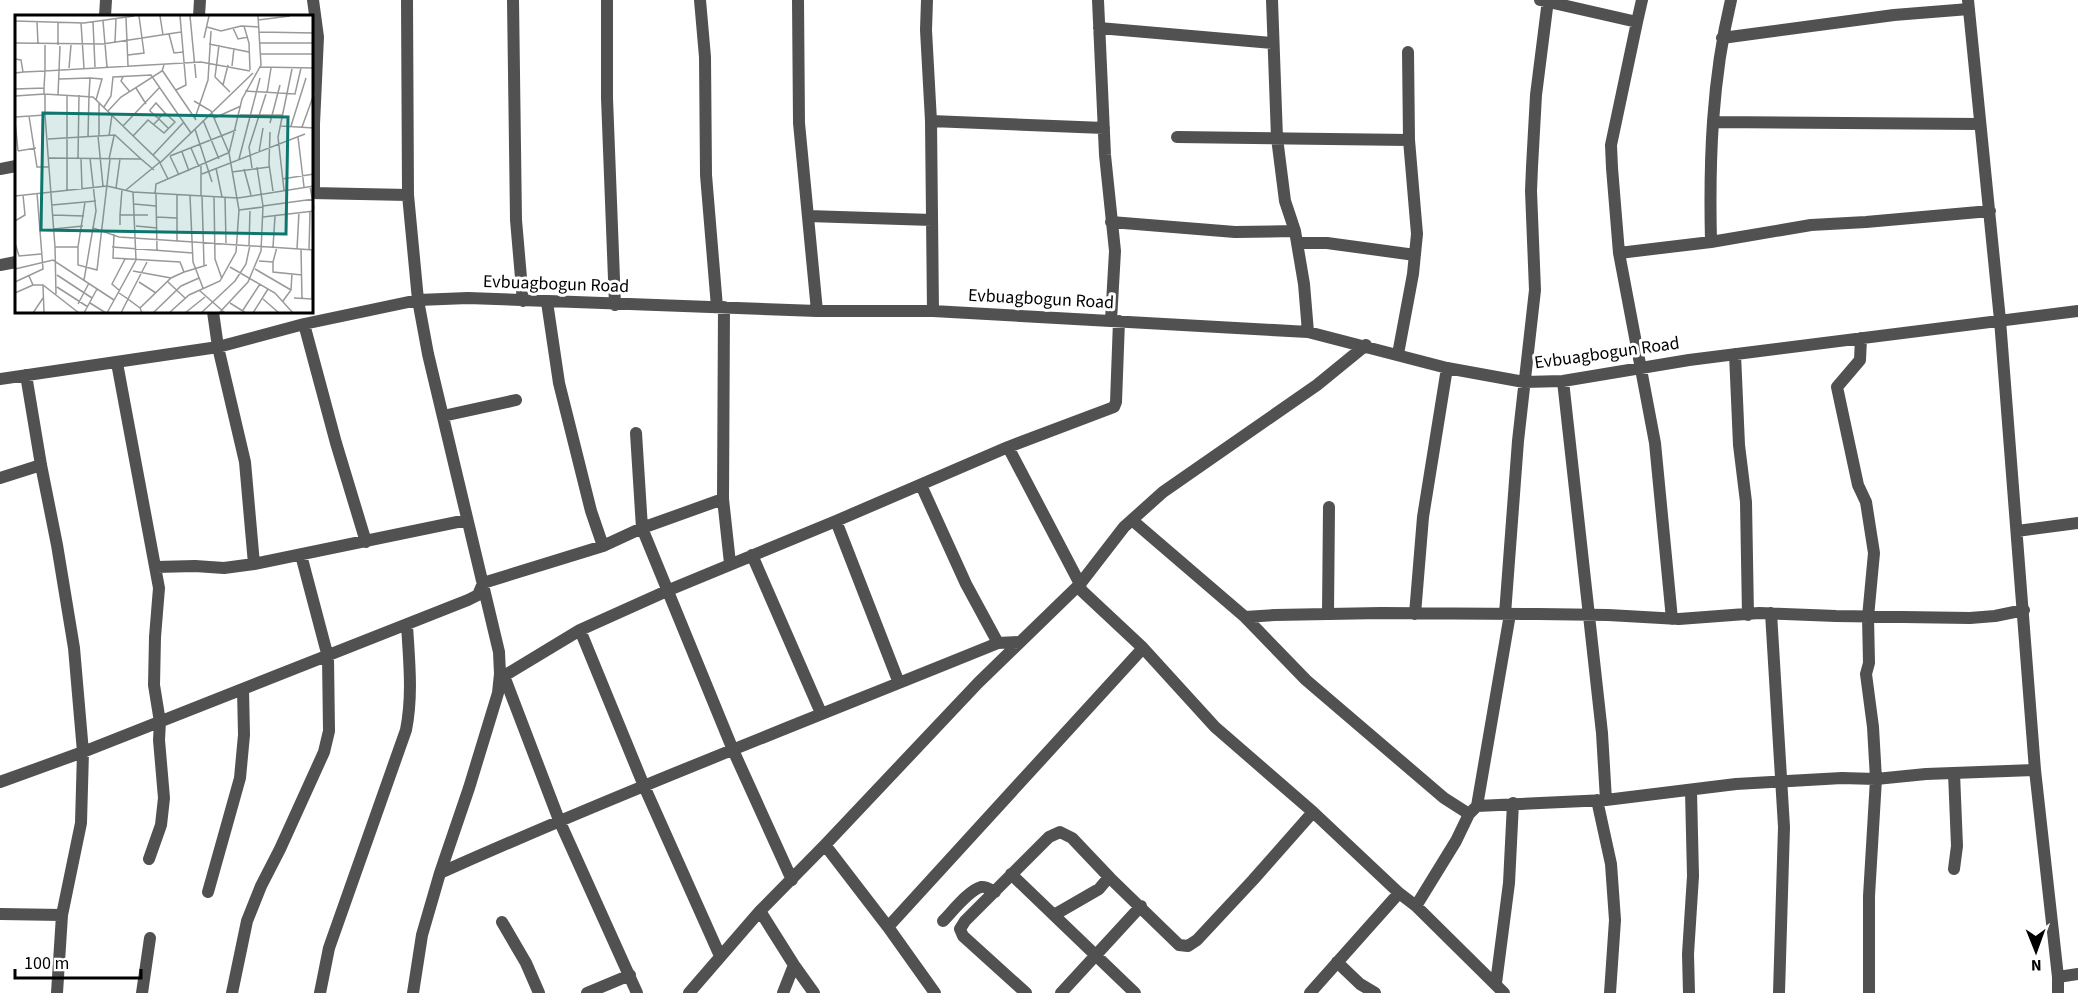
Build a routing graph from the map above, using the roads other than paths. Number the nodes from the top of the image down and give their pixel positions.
1 (106, 0) edge
2 (313, 0) edge
3 (407, 0) edge
4 (513, 0) edge
5 (607, 0) edge
6 (700, 0) edge
7 (798, 0) edge
8 (927, 0) edge
9 (1098, 0) edge
10 (1272, 0) edge
11 (1642, 0) edge
12 (1731, 0) edge
13 (1546, 1) edge
14 (1968, 5) edge
15 (105, 15) edge
16 (1636, 22) junction
17 (1099, 28) junction
18 (1722, 38) junction
19 (1273, 43) junction
20 (1408, 52) dead end
21 (931, 121) junction
22 (1713, 122) junction
23 (314, 124) edge
24 (1980, 124) junction
25 (1104, 128) junction
26 (1177, 137) dead end
27 (1277, 138) junction
28 (1409, 140) junction
29 (15, 166) edge
30 (0, 169) edge
31 (314, 193) edge
32 (408, 195) junction
33 (1990, 211) junction
34 (808, 216) junction
35 (932, 220) junction
36 (1111, 222) junction
37 (1297, 237) junction
38 (1711, 242) junction
39 (1619, 253) junction
40 (1415, 255) junction
41 (15, 262) edge
42 (0, 265) edge
43 (418, 300) junction
44 (523, 301) junction
45 (547, 302) junction
46 (615, 305) junction
47 (721, 307) junction
48 (817, 311) junction
49 (933, 311) junction
50 (2078, 311) edge
51 (213, 314) edge
52 (2000, 320) junction
53 (1115, 321) junction
54 (304, 324) junction
55 (1308, 332) junction
56 (1861, 338) junction
57 (1366, 345) junction
58 (218, 347) junction
59 (1398, 354) junction
60 (1734, 354) junction
61 (117, 363) junction
62 (1447, 368) junction
63 (1640, 368) junction
64 (26, 375) junction
65 (0, 379) edge
66 (1563, 381) junction
67 (1524, 382) junction
68 (516, 400) dead end
69 (443, 416) junction
70 (636, 433) dead end
71 (1008, 447) junction
72 (41, 465) junction
73 (0, 478) edge
74 (921, 485) junction
75 (723, 499) junction
76 (1329, 507) dead end
77 (467, 520) junction
78 (1132, 520) junction
79 (836, 521) junction
80 (2078, 523) edge
81 (642, 528) junction
82 (2017, 531) junction
83 (366, 542) junction
84 (603, 546) junction
85 (301, 555) junction
86 (752, 555) junction
87 (730, 563) junction
88 (254, 564) junction
89 (156, 567) junction
90 (483, 583) junction
91 (1080, 584) junction
92 (669, 590) junction
93 (2024, 610) junction
94 (1328, 614) junction
95 (1415, 614) junction
96 (1508, 614) junction
97 (1771, 614) junction
98 (1589, 615) junction
99 (1748, 615) junction
100 (1245, 617) junction
101 (1868, 617) junction
102 (1672, 619) junction
103 (407, 625) junction
104 (580, 630) junction
105 (1019, 642) junction
106 (998, 643) junction
107 (1143, 648) junction
108 (328, 657) junction
109 (502, 675) junction
110 (899, 683) junction
111 (243, 689) junction
112 (821, 713) junction
113 (160, 722) junction
114 (733, 750) junction
115 (83, 752) junction
116 (2035, 770) junction
117 (1954, 773) junction
118 (1876, 779) junction
119 (0, 781) edge
120 (1781, 782) junction
121 (644, 786) junction
122 (1691, 791) junction
123 (1602, 800) junction
124 (1513, 803) junction
125 (1473, 810) junction
126 (1313, 812) junction
127 (558, 820) junction
128 (825, 845) junction
129 (149, 859) dead end
130 (1954, 869) dead end
131 (440, 873) junction
132 (1011, 874) junction
133 (1109, 877) junction
134 (792, 880) junction
135 (208, 892) dead end
136 (995, 892) junction
137 (1399, 893) junction
138 (1141, 906) junction
139 (1416, 906) junction
140 (760, 911) junction
141 (0, 914) edge
142 (62, 915) junction
143 (1054, 915) junction
144 (944, 921) dead end
145 (502, 922) dead end
146 (888, 927) junction
147 (150, 938) dead end
148 (720, 956) junction
149 (1096, 956) junction
150 (1337, 962) junction
151 (794, 965) junction
152 (2078, 974) edge
153 (630, 975) junction
154 (2058, 977) junction
155 (1500, 988) edge
156 (57, 993) edge
157 (142, 993) edge
158 (232, 993) edge
159 (320, 993) edge
160 (413, 993) edge
161 (538, 993) edge
162 (587, 993) edge
163 (637, 993) edge
164 (689, 993) edge
165 (783, 993) edge
166 (814, 993) edge
167 (935, 993) edge
168 (1026, 993) edge
169 (1061, 993) edge
170 (1135, 993) edge
171 (1310, 993) edge
172 (1375, 993) edge
173 (1610, 993) edge
174 (1689, 993) edge
175 (1779, 993) edge
176 (1869, 993) edge
177 (2058, 993) edge

1 - 15 street
2 - 23 street
3 - 32 street
4 - 44 street
5 - 46 street
6 - 47 street
7 - 34 street
8 - 21 street
9 - 17 street
10 - 19 street
11 - 16 street
12 - 18 street
13 - 16 street
13 - 67 street
14 - 18 street
14 - 24 street
16 - 39 street
17 - 19 street
17 - 25 street
18 - 22 street
19 - 27 street
20 - 28 street
21 - 25 street
21 - 35 street
22 - 24 street
22 - 38 street
24 - 33 street
25 - 36 street
26 - 27 street
27 - 28 street
27 - 37 street
28 - 40 street
29 - 30 street
31 - 32 street
32 - 43 street
33 - 38 street
33 - 52 street
34 - 35 street
34 - 48 street
35 - 49 street
36 - 37 street
36 - 53 street
37 - 40 street
37 - 55 street
38 - 39 street
39 - 63 street
40 - 59 street
41 - 42 street
43 - 44 street, Evbuagbogun Road
43 - 54 street, Evbuagbogun Road
43 - 69 street
44 - 45 street, Evbuagbogun Road
45 - 46 street, Evbuagbogun Road
45 - 84 street
46 - 47 street, Evbuagbogun Road
47 - 48 street, Evbuagbogun Road
47 - 75 street
48 - 49 street, Evbuagbogun Road
49 - 53 street, Evbuagbogun Road
50 - 52 street, Evbuagbogun Road
51 - 58 street
52 - 56 street, Evbuagbogun Road
52 - 82 street
53 - 55 street, Evbuagbogun Road
53 - 71 street
54 - 58 street, Evbuagbogun Road
54 - 83 street
55 - 57 street, Evbuagbogun Road
56 - 60 street, Evbuagbogun Road
56 - 101 street
57 - 59 street, Evbuagbogun Road
57 - 78 street
58 - 61 street, Evbuagbogun Road
58 - 88 street
59 - 62 street, Evbuagbogun Road
60 - 63 street, Evbuagbogun Road
60 - 99 street
61 - 64 street, Evbuagbogun Road
61 - 89 street
62 - 67 street, Evbuagbogun Road
62 - 95 street
63 - 66 street, Evbuagbogun Road
63 - 102 street
64 - 65 street, Evbuagbogun Road
64 - 72 street
66 - 67 street, Evbuagbogun Road
66 - 98 street
67 - 96 street
68 - 69 street
69 - 77 street
70 - 81 street
71 - 74 street
71 - 91 street
72 - 73 street
72 - 115 street
74 - 79 street
74 - 106 street
75 - 81 street
75 - 87 street
76 - 94 street
77 - 83 street
77 - 90 street
78 - 91 street
78 - 100 street
79 - 86 street
79 - 110 street
80 - 82 street
81 - 84 street
81 - 92 street
82 - 93 street
83 - 85 street
84 - 90 street
85 - 88 street
85 - 108 street
86 - 87 street
86 - 112 street
87 - 92 street
88 - 89 street
89 - 113 street
90 - 103 street
90 - 109 street
91 - 105 street
91 - 107 street
92 - 104 street
92 - 114 street
93 - 101 street
93 - 116 street
94 - 95 street
94 - 100 street
95 - 96 street
96 - 98 street
96 - 125 street
97 - 99 street
97 - 101 street
97 - 120 street
98 - 102 street
98 - 123 street
99 - 102 street
100 - 125 street
101 - 118 street
103 - 108 street
103 - 159 street
104 - 109 street
104 - 121 street
105 - 106 street
105 - 128 street
106 - 110 street
107 - 126 street
107 - 146 street
108 - 111 street
108 - 158 street
109 - 127 street
109 - 131 street
110 - 112 street
111 - 113 street
111 - 135 street
112 - 114 street
113 - 115 street
113 - 129 street
114 - 121 street
114 - 134 street
115 - 119 street
115 - 142 street
116 - 117 street
116 - 154 street
117 - 118 street
117 - 130 street
118 - 120 street
118 - 176 street
120 - 122 street
120 - 175 street
121 - 127 street
121 - 148 street
122 - 123 street
122 - 174 street
123 - 124 street
123 - 173 street
124 - 125 street
124 - 155 street
125 - 139 street
126 - 137 street
126 - 138 street
127 - 131 street
127 - 153 street
128 - 134 street
128 - 146 street
131 - 160 street
132 - 133 street
132 - 136 street
132 - 143 street
133 - 138 street
133 - 143 street
134 - 140 street
136 - 144 street
136 - 168 street
137 - 139 street
137 - 150 street
138 - 149 street
139 - 155 street
140 - 148 street
140 - 151 street
141 - 142 street
142 - 156 street
143 - 149 street
145 - 161 street
146 - 167 street
147 - 157 street
148 - 164 street
149 - 169 street
149 - 170 street
150 - 171 street
150 - 172 street
151 - 165 street
151 - 166 street
152 - 154 street
153 - 162 street
153 - 163 street
154 - 177 street

